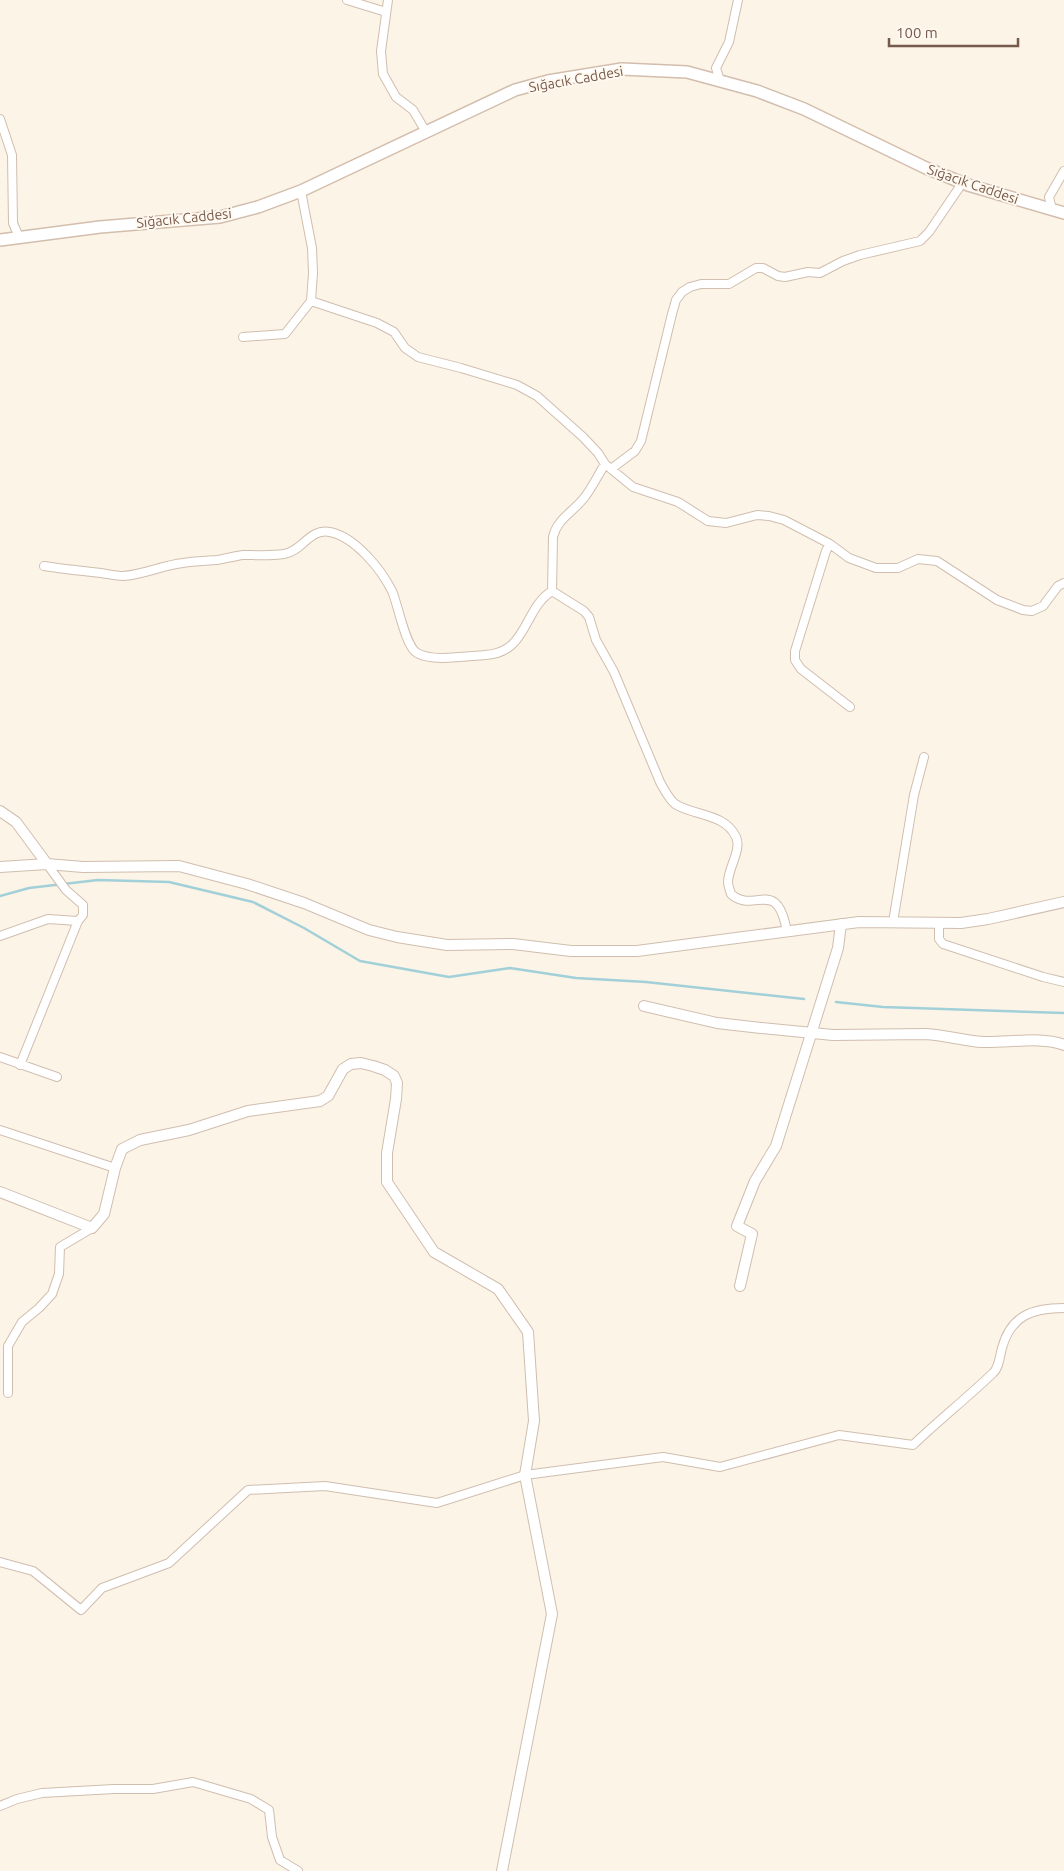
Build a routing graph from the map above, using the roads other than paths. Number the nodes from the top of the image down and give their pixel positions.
1 (347, 0) edge
2 (388, 0) edge
3 (738, 0) edge
4 (386, 12) junction
5 (720, 81) junction
6 (0, 119) edge
7 (426, 132) junction
8 (1064, 171) edge
9 (968, 185) junction
10 (301, 192) junction
11 (1052, 210) junction
12 (1064, 213) edge
13 (19, 237) junction
14 (0, 240) edge
15 (311, 301) junction
16 (243, 337) dead end
17 (608, 466) junction
18 (830, 544) junction
19 (44, 566) dead end
20 (1064, 583) edge
21 (552, 591) junction
22 (850, 707) dead end
23 (924, 757) dead end
24 (0, 811) edge
25 (47, 864) junction
26 (0, 867) edge
27 (1064, 902) edge
28 (78, 921) junction
29 (893, 922) junction
30 (841, 924) junction
31 (939, 924) junction
32 (787, 932) junction
33 (0, 937) edge
34 (1064, 982) edge
35 (644, 1006) dead end
36 (812, 1032) junction
37 (1064, 1045) edge
38 (0, 1057) edge
39 (20, 1065) junction
40 (57, 1077) dead end
41 (0, 1130) edge
42 (115, 1168) junction
43 (0, 1192) edge
44 (92, 1228) junction
45 (740, 1286) dead end
46 (1064, 1308) edge
47 (8, 1393) dead end
48 (525, 1475) junction
49 (0, 1562) edge
50 (0, 1806) edge
51 (298, 1871) edge
52 (502, 1871) edge

1 - 4 street
2 - 4 street
3 - 5 street
4 - 7 street
5 - 7 main road, Sığacık Caddesi
5 - 9 main road, Sığacık Caddesi
6 - 13 street
7 - 10 main road, Sığacık Caddesi
8 - 11 street
9 - 11 main road, Sığacık Caddesi
9 - 17 street
10 - 13 main road, Sığacık Caddesi
10 - 15 street
11 - 12 main road, Sığacık Caddesi
13 - 14 main road, Sığacık Caddesi
15 - 16 street
15 - 17 street
17 - 18 street
17 - 21 street
18 - 20 street
18 - 22 street
19 - 21 street
21 - 32 street
23 - 29 street
24 - 25 street
25 - 26 street
25 - 28 street
25 - 32 street
27 - 31 street
28 - 33 street
28 - 39 street
29 - 30 street
29 - 31 street
30 - 32 street
30 - 36 street
31 - 34 street
35 - 36 street
36 - 37 street
36 - 45 street
38 - 39 street
39 - 40 street
41 - 42 street
42 - 44 street
42 - 48 street
43 - 44 street
44 - 47 street
46 - 48 street
48 - 49 street
48 - 52 street
50 - 51 street

